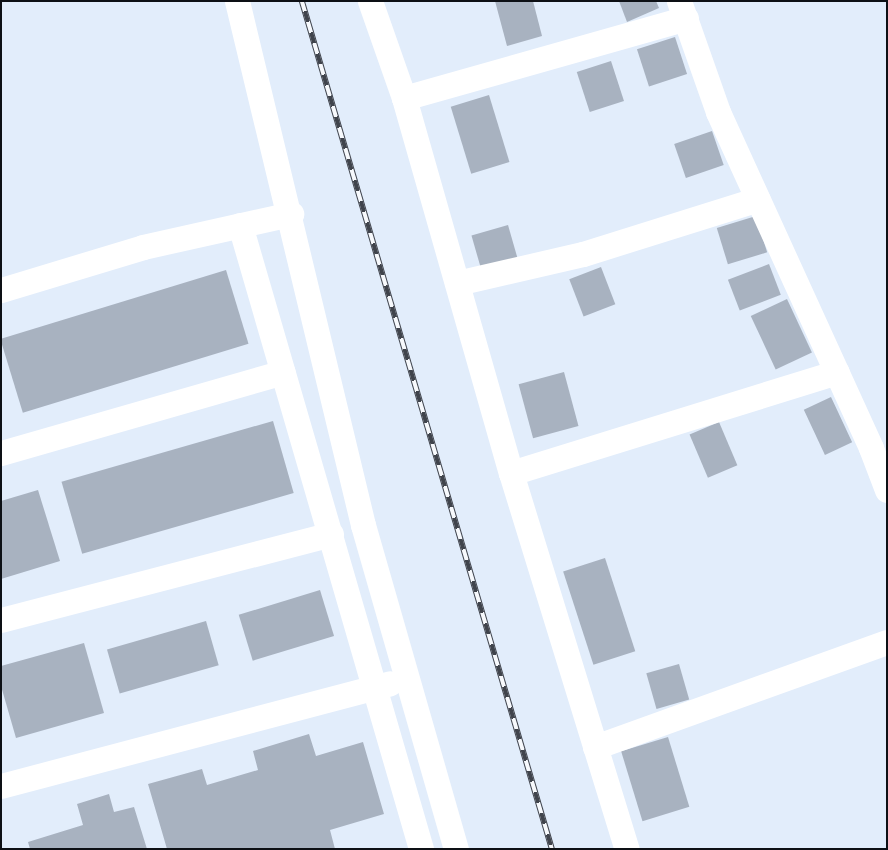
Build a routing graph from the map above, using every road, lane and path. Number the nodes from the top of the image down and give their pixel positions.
1 (238, 1) edge
2 (370, 1) edge
3 (683, 10) edge
4 (404, 98) junction
5 (758, 199) junction
6 (290, 214) junction
7 (240, 225) junction
8 (457, 283) junction
9 (1, 290) edge
10 (283, 372) junction
11 (837, 372) junction
12 (1, 453) edge
13 (511, 473) junction
14 (887, 490) edge
15 (331, 534) junction
16 (1, 620) edge
17 (887, 642) edge
18 (407, 679) junction
19 (375, 687) junction
20 (595, 747) junction
21 (1, 786) edge
22 (417, 848) edge
23 (456, 849) edge
24 (626, 849) edge

1 - 6 street
2 - 4 street
3 - 4 street
3 - 5 street
4 - 8 street
5 - 8 street
5 - 11 street
6 - 7 street
6 - 18 street
7 - 9 street
7 - 10 street
8 - 13 street
10 - 12 street
10 - 15 street
11 - 13 street
11 - 14 street
13 - 20 street
15 - 16 street
15 - 19 street
17 - 20 street
18 - 19 street
18 - 23 street
19 - 21 street
19 - 22 street
20 - 24 street

